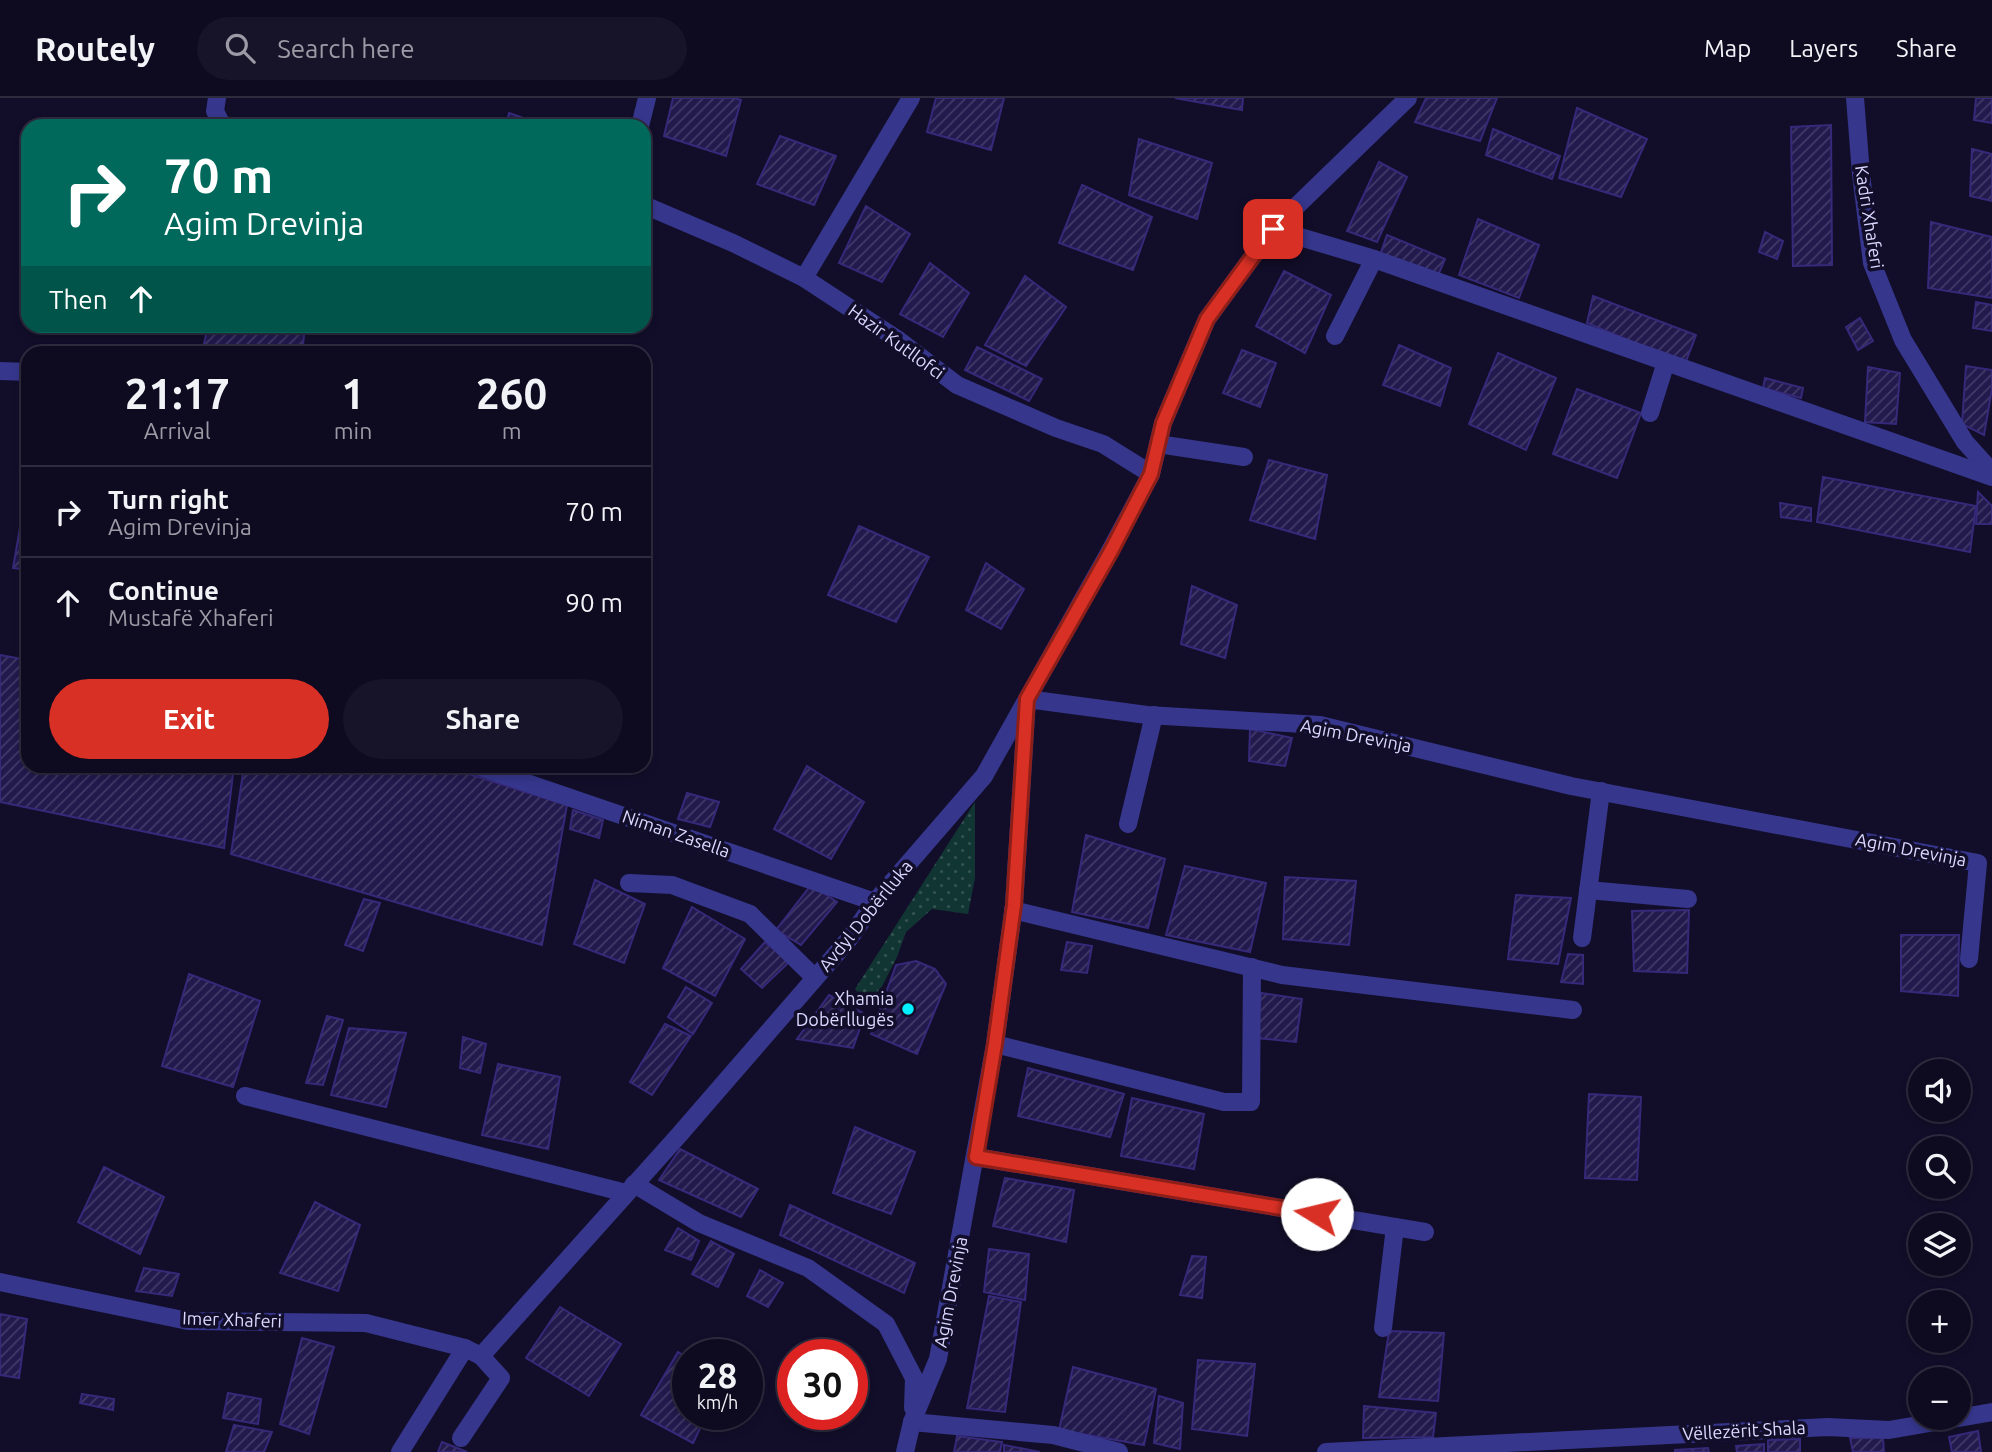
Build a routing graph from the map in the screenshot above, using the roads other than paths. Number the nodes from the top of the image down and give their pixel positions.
1 (217, 98) edge
2 (647, 98) edge
3 (911, 98) edge
4 (1408, 98) edge
5 (1855, 98) edge
6 (219, 119) edge
7 (642, 119) edge
8 (651, 208) edge
9 (1273, 229) junction
10 (1374, 259) junction
11 (804, 278) junction
12 (1335, 336) dead end
13 (1666, 362) junction
14 (0, 371) edge
15 (21, 372) edge
16 (1650, 413) dead end
17 (1158, 444) junction
18 (1244, 457) dead end
19 (1992, 472) edge
20 (1151, 474) junction
21 (1992, 477) edge
22 (1027, 699) junction
23 (1154, 715) junction
24 (497, 773) edge
25 (1601, 791) junction
26 (1128, 824) dead end
27 (629, 883) dead end
28 (1588, 890) junction
29 (1688, 899) dead end
30 (875, 902) junction
31 (1013, 910) junction
32 (1582, 937) dead end
33 (1969, 959) dead end
34 (1252, 967) junction
35 (815, 978) junction
36 (1573, 1010) dead end
37 (995, 1044) junction
38 (245, 1096) dead end
39 (976, 1157) junction
40 (630, 1188) junction
41 (1395, 1227) junction
42 (1425, 1232) dead end
43 (0, 1282) edge
44 (1383, 1328) dead end
45 (473, 1352) junction
46 (1992, 1412) edge
47 (912, 1422) junction
48 (461, 1438) dead end
49 (400, 1452) edge
50 (905, 1452) edge
51 (1119, 1452) edge
52 (1326, 1452) edge

1 - 6 street
2 - 7 street
3 - 11 street
4 - 9 street, Avdyl Dobërlluka
5 - 19 street, Kadri Xhaferi
8 - 11 street, Hazir Kutllofci
9 - 10 street
9 - 17 street, Avdyl Dobërlluka
10 - 12 street
10 - 13 street
11 - 20 street, Hazir Kutllofci
13 - 16 street
13 - 21 street
14 - 15 street
17 - 18 street
17 - 20 street, Avdyl Dobërlluka
20 - 22 street, Avdyl Dobërlluka
22 - 23 street, Agim Drevinja
22 - 30 street, Avdyl Dobërlluka
22 - 31 street, Agim Drevinja
23 - 25 street, Agim Drevinja
23 - 26 street
24 - 30 street, Niman Zasella
25 - 28 street
25 - 33 street, Agim Drevinja
27 - 35 street
28 - 29 street
28 - 32 street
30 - 35 street, Avdyl Dobërlluka
31 - 34 street
31 - 37 street, Agim Drevinja
34 - 36 street
34 - 37 street
35 - 40 street, Avdyl Dobërlluka
37 - 39 street, Agim Drevinja
38 - 40 street
39 - 41 street
39 - 47 street, Agim Drevinja
40 - 45 street, Avdyl Dobërlluka
40 - 47 street
41 - 42 street
41 - 44 street
43 - 45 street, Imer Xhaferi
45 - 48 street
45 - 49 street, Avdyl Dobërlluka
46 - 52 street, Vëllezërit Shala
47 - 50 street
47 - 51 street

